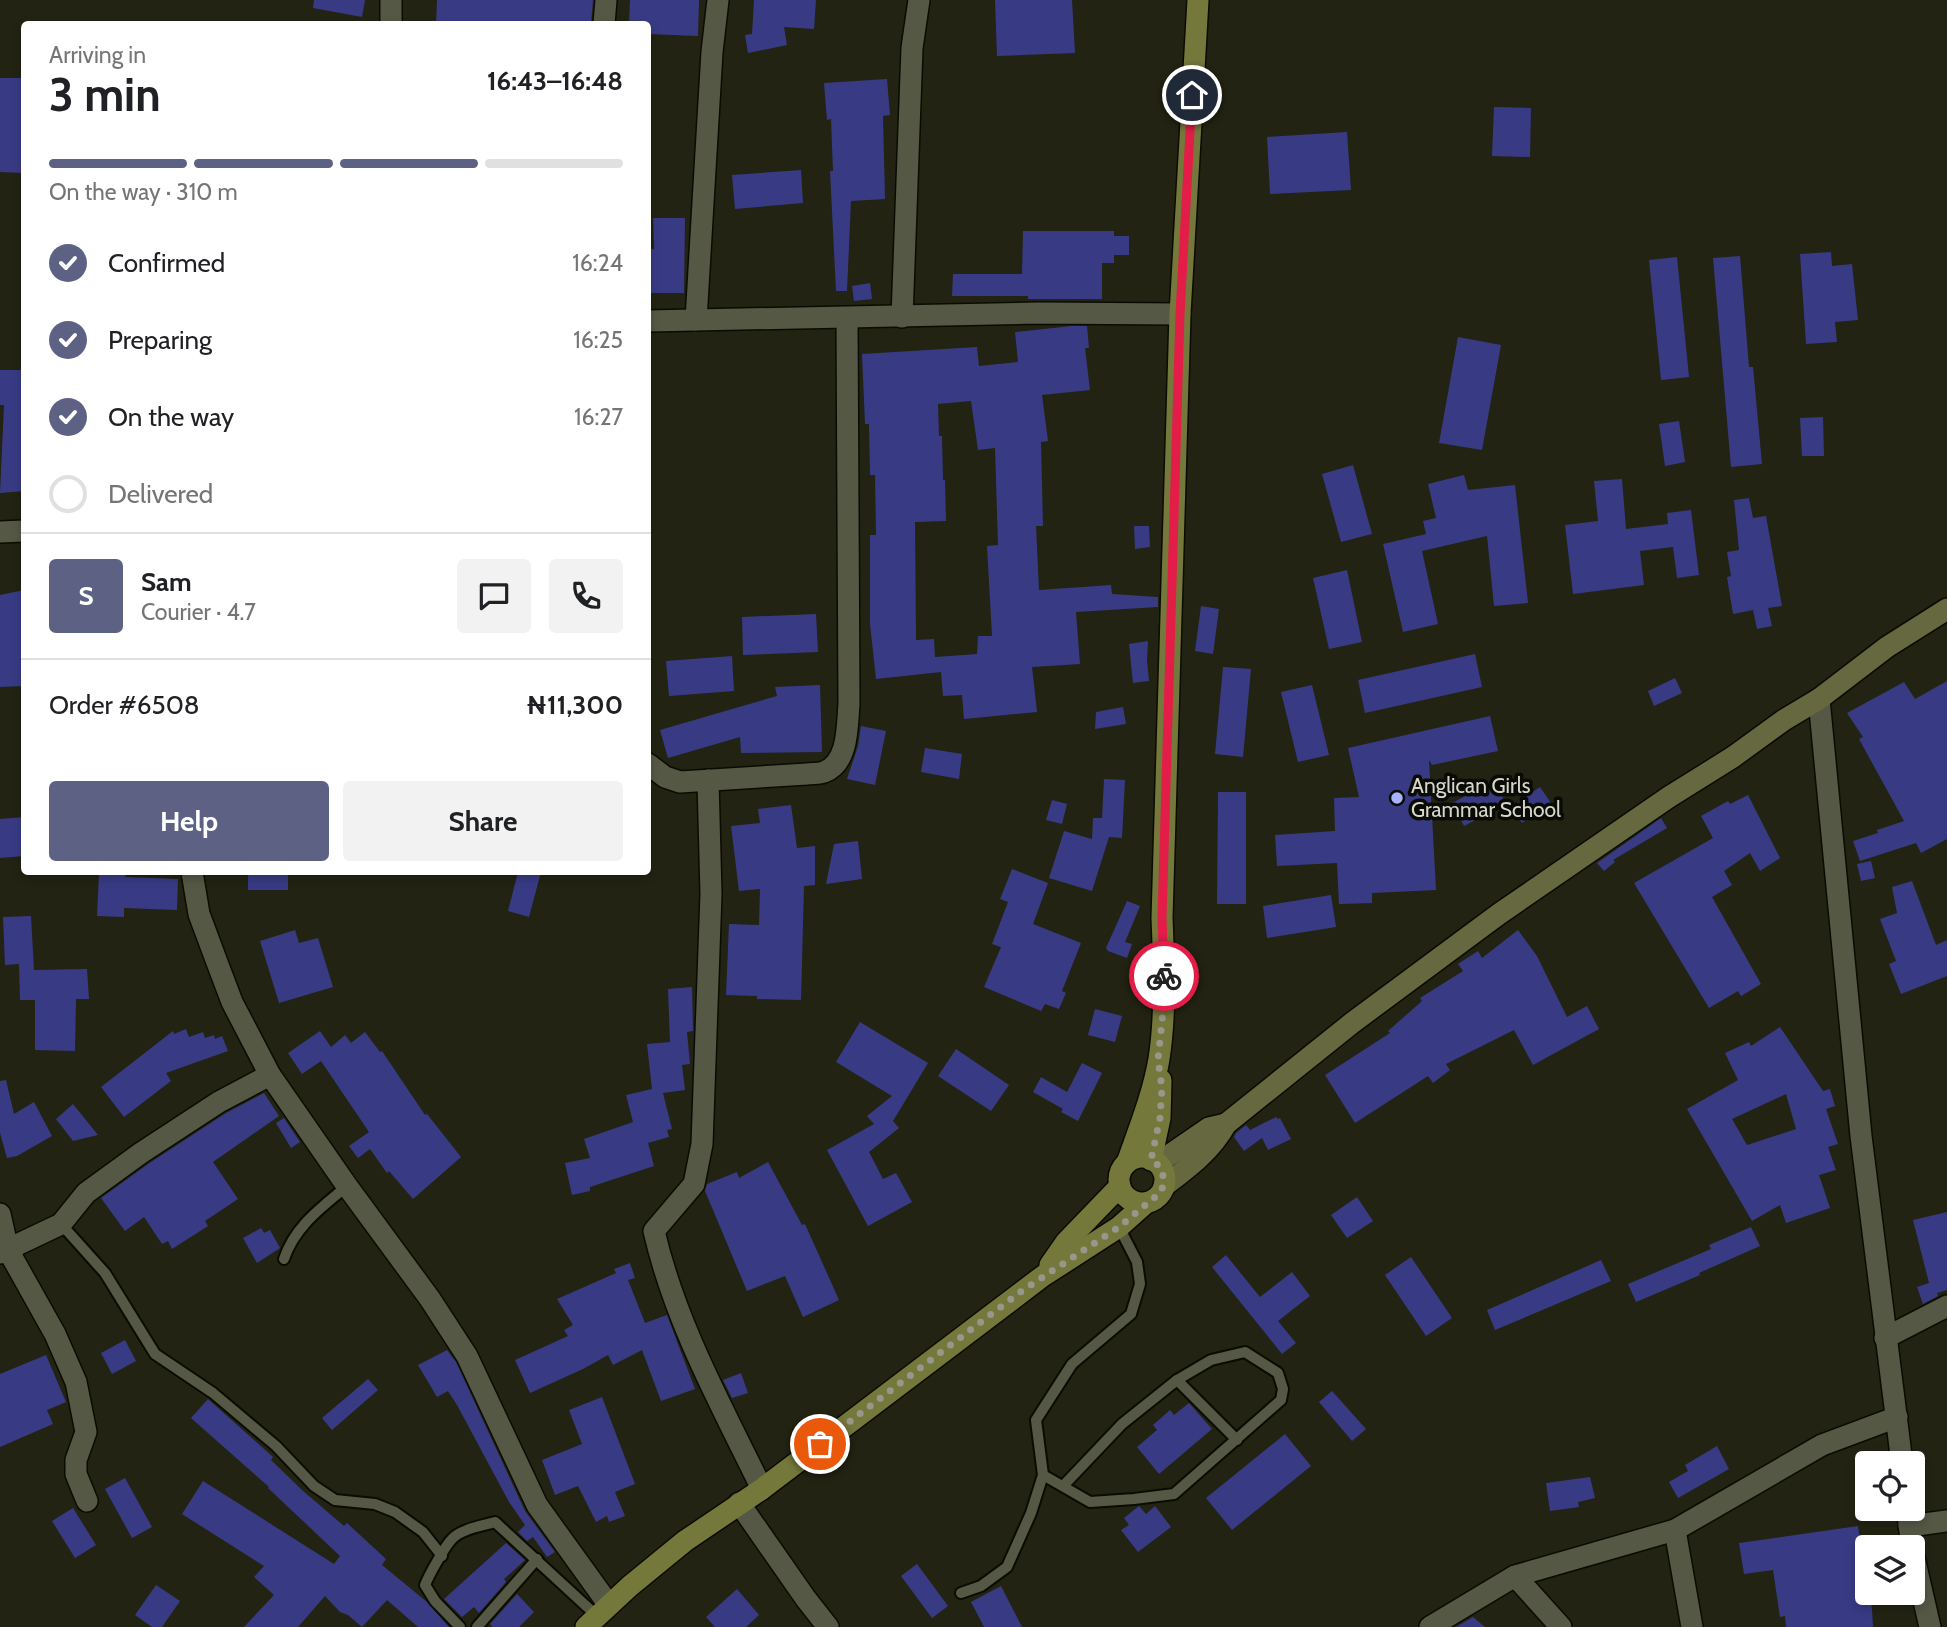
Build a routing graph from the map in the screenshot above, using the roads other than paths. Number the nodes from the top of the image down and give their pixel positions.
1 (391, 0) edge
2 (606, 0) edge
3 (718, 0) edge
4 (919, 0) edge
5 (1198, 0) edge
6 (391, 21) edge
7 (604, 21) edge
8 (1180, 314) junction
9 (902, 317) junction
10 (847, 318) junction
11 (696, 320) junction
12 (651, 321) edge
13 (21, 531) edge
14 (0, 532) edge
15 (1947, 609) edge
16 (1819, 699) junction
17 (651, 766) edge
18 (708, 779) junction
19 (192, 875) edge
20 (1158, 1060) junction
21 (270, 1075) junction
22 (1226, 1124) junction
23 (1154, 1162) junction
24 (1127, 1163) junction
25 (347, 1186) junction
26 (1119, 1186) junction
27 (1164, 1186) junction
28 (1146, 1203) junction
29 (0, 1214) edge
30 (61, 1224) junction
31 (1119, 1227) junction
32 (4, 1251) edge
33 (284, 1259) dead end
34 (1043, 1276) junction
35 (1947, 1306) edge
36 (1885, 1338) junction
37 (1177, 1380) junction
38 (1896, 1417) junction
39 (1237, 1440) junction
40 (1900, 1451) edge
41 (1043, 1475) junction
42 (1062, 1486) junction
43 (762, 1489) junction
44 (87, 1501) dead end
45 (739, 1503) junction
46 (1947, 1521) edge
47 (1909, 1527) edge
48 (1675, 1530) junction
49 (442, 1556) junction
50 (537, 1559) junction
51 (1516, 1576) junction
52 (961, 1594) dead end
53 (1925, 1605) edge
54 (598, 1616) edge
55 (460, 1627) edge
56 (477, 1627) edge
57 (828, 1627) edge
58 (1430, 1627) edge
59 (1561, 1627) edge
60 (1692, 1627) edge
61 (1930, 1627) edge

1 - 6 street
2 - 7 street
3 - 11 street
4 - 9 street
5 - 8 main road
8 - 9 street
8 - 20 main road
9 - 10 street
10 - 11 street
10 - 18 street
11 - 12 street
13 - 14 street
15 - 16 street
16 - 22 street
16 - 36 street
17 - 18 street
18 - 43 street
19 - 21 street
20 - 23 main road
20 - 24 main road
21 - 25 street
21 - 30 street
22 - 23 street
22 - 27 street
23 - 24 main road
23 - 27 main road
24 - 26 main road
25 - 33 lane
25 - 54 street
26 - 28 main road
26 - 34 main road
27 - 28 main road
28 - 31 main road
29 - 32 street
30 - 32 street
30 - 49 lane
31 - 34 main road
31 - 41 lane
32 - 44 street
34 - 43 main road
35 - 36 street
36 - 38 street
37 - 39 lane
37 - 39 lane
37 - 42 lane
38 - 40 street
38 - 48 street
39 - 42 lane
41 - 42 lane
41 - 52 lane
43 - 45 main road
45 - 54 main road
45 - 57 street
46 - 47 street
48 - 51 street
48 - 60 street
49 - 50 lane
49 - 55 lane
50 - 54 lane
50 - 56 lane
51 - 58 street
51 - 59 street
53 - 61 street

